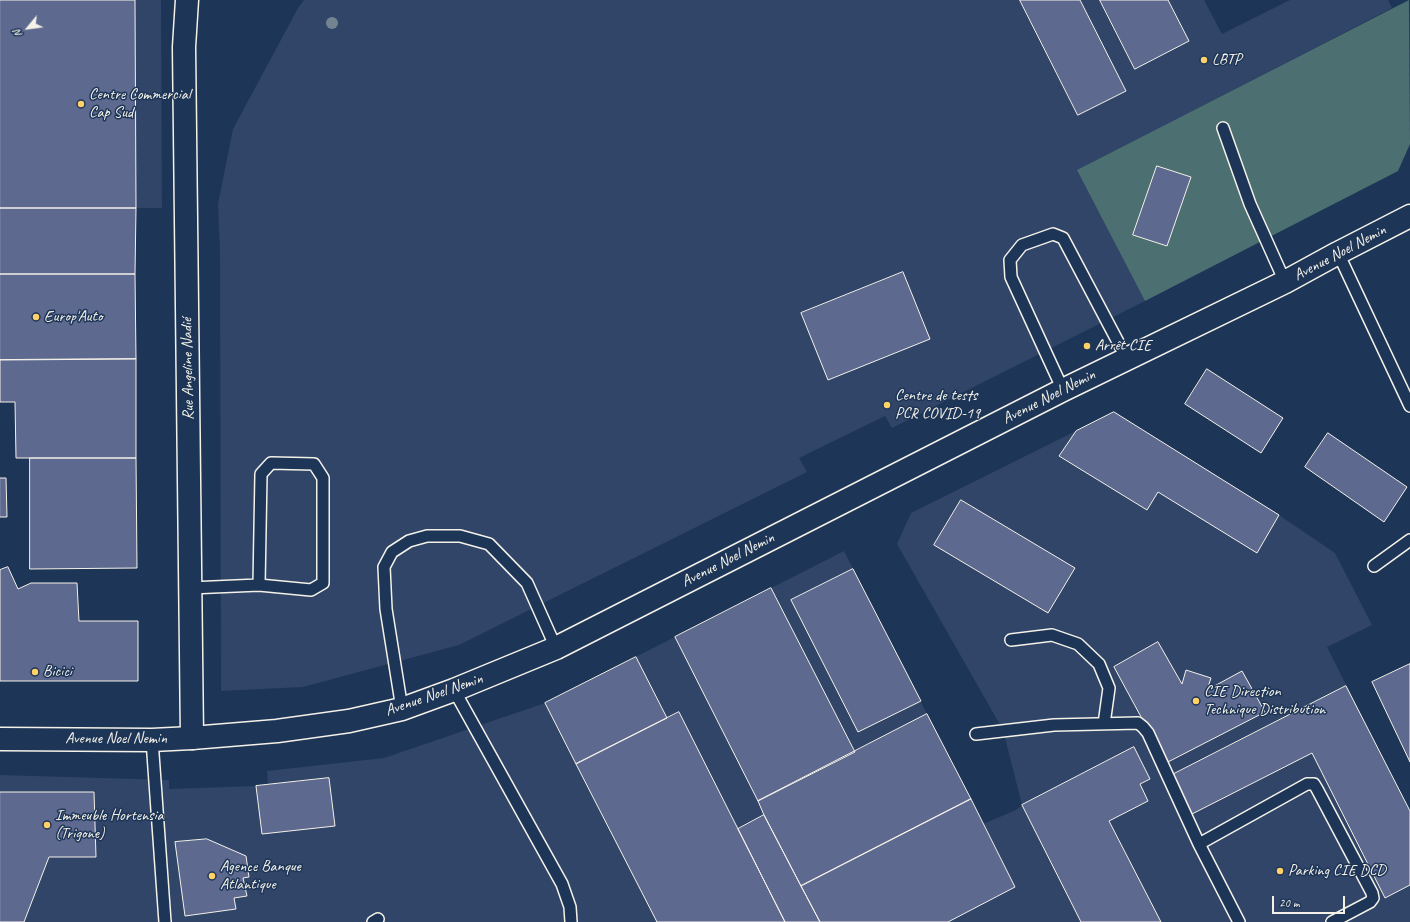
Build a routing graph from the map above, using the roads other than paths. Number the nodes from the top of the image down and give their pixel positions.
1 (187, 0) edge
2 (1223, 128) dead end
3 (1410, 216) edge
4 (1338, 253) junction
5 (1285, 282) junction
6 (1127, 359) junction
7 (1063, 390) junction
8 (1410, 406) edge
9 (1410, 540) edge
10 (1374, 566) dead end
11 (259, 585) junction
12 (190, 588) junction
13 (1011, 640) dead end
14 (556, 648) junction
15 (454, 690) junction
16 (402, 709) junction
17 (1104, 724) junction
18 (976, 734) dead end
19 (192, 738) junction
20 (0, 739) edge
21 (152, 740) junction
22 (1199, 844) junction
23 (165, 922) edge
24 (571, 922) edge
25 (1239, 922) edge
26 (1332, 922) edge

1 - 12 street, Rue Angeline Nadié
2 - 5 lane
3 - 4 street, Avenue Noel Nemin
4 - 5 street, Avenue Noel Nemin
4 - 8 lane
5 - 6 street, Avenue Noel Nemin
6 - 7 street, Avenue Noel Nemin
6 - 7 lane
7 - 14 street, Avenue Noel Nemin
9 - 10 lane
11 - 11 lane
11 - 12 lane
12 - 19 street, Rue Angeline Nadié
13 - 17 lane
14 - 15 street, Avenue Noel Nemin
14 - 16 lane
15 - 16 street, Avenue Noel Nemin
15 - 24 lane
16 - 19 street, Avenue Noel Nemin
17 - 18 lane
17 - 22 lane
19 - 21 street, Avenue Noel Nemin
20 - 21 street, Avenue Noel Nemin
21 - 23 lane
22 - 25 lane
22 - 26 lane

